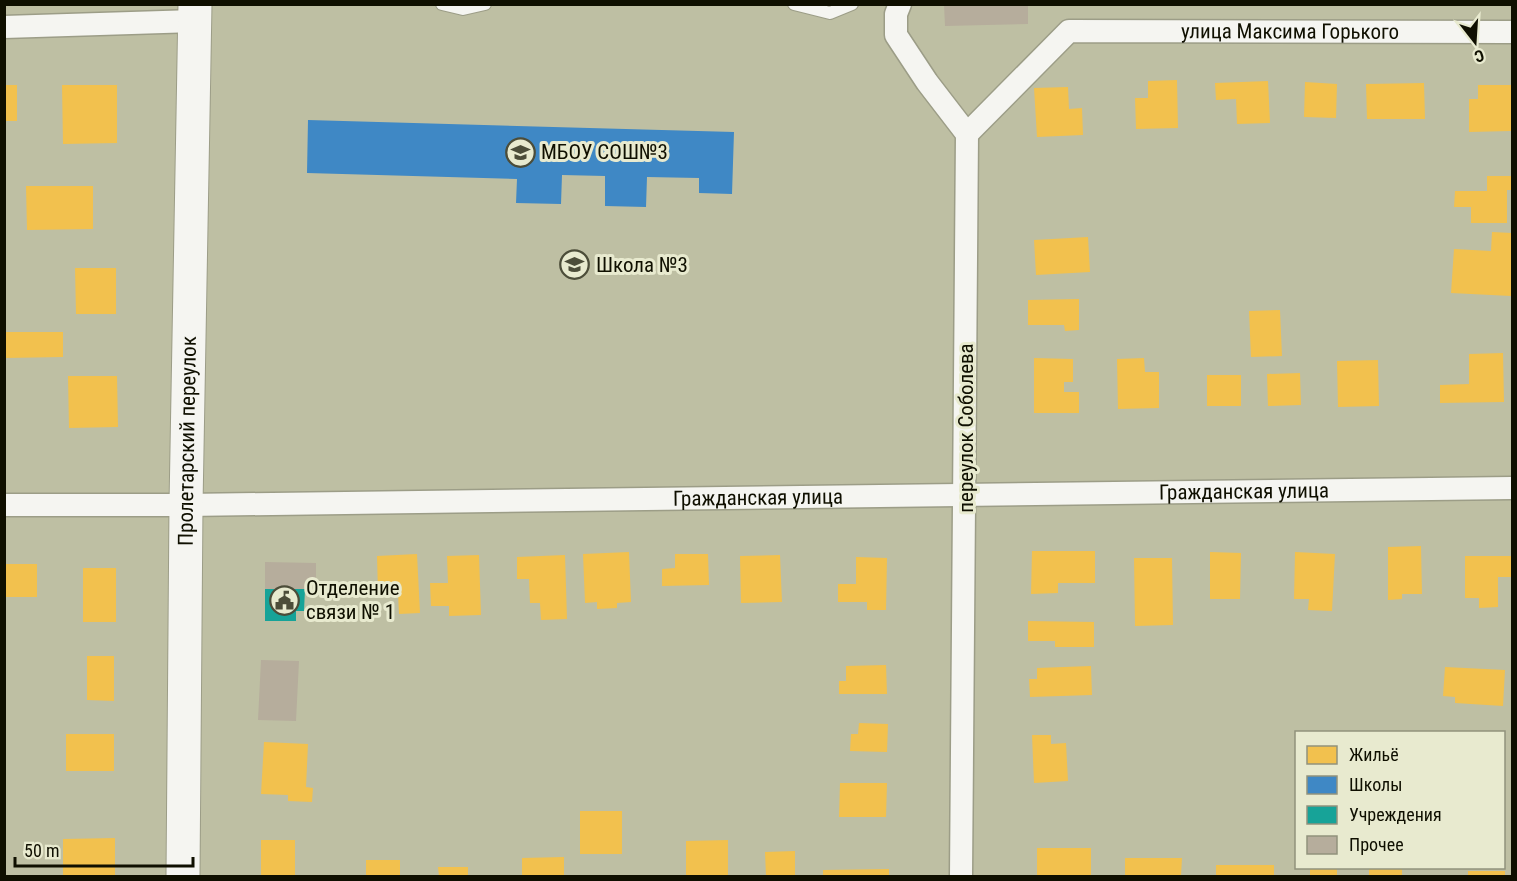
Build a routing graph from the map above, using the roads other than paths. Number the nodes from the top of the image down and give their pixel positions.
1 (442, 4) edge
2 (485, 4) edge
3 (794, 4) edge
4 (852, 4) edge
5 (900, 4) edge
6 (195, 13) edge
7 (4, 27) edge
8 (1512, 32) edge
9 (968, 134) junction
10 (1512, 488) edge
11 (966, 495) junction
12 (4, 505) edge
13 (186, 505) junction
14 (183, 876) edge
15 (962, 876) edge

1 - 2 lane
3 - 4 lane
5 - 9 street
6 - 7 street
6 - 13 main road, Пролетарский переулок
8 - 9 street, улица Максима Горького
9 - 11 street, переулок Соболева
10 - 11 street, Гражданская улица
11 - 13 street, Гражданская улица
11 - 15 street, переулок Соболева
12 - 13 street, Гражданская улица
13 - 14 main road, Пролетарский переулок

